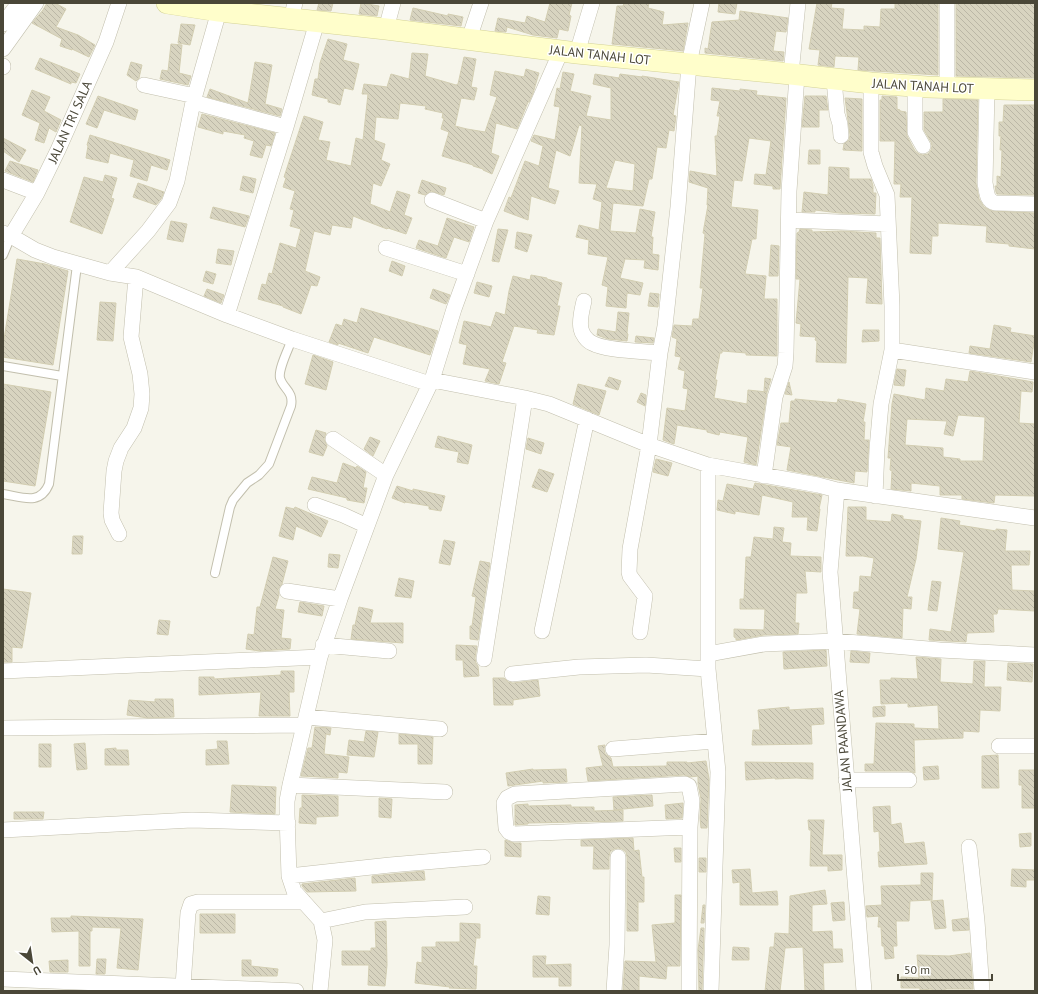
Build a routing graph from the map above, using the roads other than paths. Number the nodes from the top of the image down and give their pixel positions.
1 (19, 3) edge
2 (36, 3) edge
3 (119, 3) edge
4 (167, 3) edge
5 (393, 3) edge
6 (481, 3) edge
7 (592, 3) edge
8 (702, 3) edge
9 (798, 3) edge
10 (947, 3) edge
11 (218, 11) junction
12 (293, 11) edge
13 (317, 22) junction
14 (3, 24) edge
15 (386, 29) junction
16 (469, 39) junction
17 (3, 49) edge
18 (569, 52) junction
19 (688, 64) junction
20 (794, 74) junction
21 (834, 79) junction
22 (871, 83) junction
23 (144, 85) dead end
24 (915, 86) junction
25 (947, 88) junction
26 (987, 89) junction
27 (1035, 90) edge
28 (194, 99) junction
29 (286, 127) junction
30 (841, 136) dead end
31 (923, 146) dead end
32 (3, 180) edge
33 (37, 193) junction
34 (432, 200) dead end
35 (1035, 204) edge
36 (789, 220) junction
37 (486, 222) junction
38 (888, 224) junction
39 (7, 235) edge
40 (386, 248) dead end
41 (3, 255) edge
42 (77, 264) junction
43 (110, 273) junction
44 (467, 274) junction
45 (136, 277) junction
46 (584, 301) dead end
47 (227, 315) junction
48 (292, 339) junction
49 (892, 350) junction
50 (660, 353) junction
51 (3, 366) edge
52 (1035, 372) edge
53 (62, 376) junction
54 (431, 382) junction
55 (525, 398) junction
56 (587, 419) junction
57 (333, 439) dead end
58 (649, 445) junction
59 (708, 465) junction
60 (386, 475) junction
61 (764, 476) junction
62 (837, 490) junction
63 (3, 494) edge
64 (875, 496) junction
65 (315, 505) dead end
66 (1035, 518) edge
67 (367, 526) junction
68 (119, 534) dead end
69 (215, 573) dead end
70 (287, 592) dead end
71 (340, 599) junction
72 (542, 632) dead end
73 (640, 632) dead end
74 (835, 641) junction
75 (321, 651) junction
76 (389, 651) dead end
77 (708, 654) junction
78 (1035, 655) edge
79 (484, 659) dead end
80 (708, 669) junction
81 (3, 671) edge
82 (512, 674) dead end
83 (305, 721) junction
84 (3, 728) edge
85 (440, 729) dead end
86 (716, 741) junction
87 (999, 746) dead end
88 (1035, 746) edge
89 (613, 749) dead end
90 (846, 780) junction
91 (909, 780) dead end
92 (290, 785) junction
93 (445, 792) dead end
94 (288, 823) junction
95 (690, 827) junction
96 (3, 830) edge
97 (968, 847) dead end
98 (483, 857) dead end
99 (618, 857) dead end
100 (289, 876) junction
101 (304, 902) junction
102 (465, 907) dead end
103 (321, 921) junction
104 (3, 979) edge
105 (184, 986) junction
106 (166, 988) edge
107 (296, 991) edge
108 (320, 991) edge
109 (614, 991) edge
110 (689, 991) edge
111 (711, 991) edge
112 (864, 991) edge
113 (982, 991) edge

1 - 14 street
2 - 17 street
3 - 33 street, JALAN TRI SALA
4 - 11 main road, JALAN TANAH LOT
5 - 15 street
6 - 16 street
7 - 18 street
8 - 19 street
9 - 20 street
10 - 25 street
11 - 12 main road, JALAN TANAH LOT
11 - 28 street
12 - 13 main road, JALAN TANAH LOT
13 - 15 main road, JALAN TANAH LOT
13 - 29 street
15 - 16 main road, JALAN TANAH LOT
16 - 18 main road, JALAN TANAH LOT
18 - 19 main road, JALAN TANAH LOT
18 - 37 street
19 - 20 main road, JALAN TANAH LOT
19 - 50 street
20 - 21 main road, JALAN TANAH LOT
20 - 36 street
21 - 22 main road, JALAN TANAH LOT
21 - 30 street
22 - 24 main road, JALAN TANAH LOT
22 - 38 street
23 - 28 street
24 - 25 main road, JALAN TANAH LOT
24 - 31 street
25 - 26 main road, JALAN TANAH LOT
26 - 27 main road, JALAN TANAH LOT
26 - 35 street
28 - 29 street
28 - 43 street
29 - 47 street
32 - 33 street
33 - 39 street, JALAN TRI SALA
34 - 37 street
36 - 38 street
36 - 61 street
37 - 44 street
38 - 49 street
39 - 41 lane
39 - 42 street
40 - 44 street
42 - 43 street
42 - 53 lane
43 - 45 street
44 - 54 street
45 - 47 street
45 - 68 street
46 - 50 street
47 - 48 street
48 - 54 street
48 - 69 lane
49 - 52 street
49 - 64 street
50 - 58 street
51 - 53 lane
53 - 63 lane
54 - 55 street
54 - 60 street
55 - 56 street
55 - 79 street
56 - 58 street
56 - 72 street
57 - 60 street
58 - 59 street
58 - 73 street
59 - 61 street
59 - 77 street
60 - 67 street
61 - 62 street
62 - 64 street
62 - 74 street, JALAN PAANDAWA
64 - 66 street
65 - 67 street
67 - 71 street
70 - 71 street
71 - 75 street
74 - 77 street
74 - 78 street
74 - 90 street, JALAN PAANDAWA
75 - 76 street
75 - 81 street
75 - 83 street
77 - 80 street
80 - 82 street
80 - 86 street
83 - 84 street
83 - 85 street
83 - 92 street
86 - 89 street
86 - 111 street
87 - 88 street
90 - 91 street
90 - 112 street, JALAN PAANDAWA
92 - 93 street
92 - 94 street
94 - 96 street
94 - 100 street
95 - 95 street
95 - 110 street
97 - 113 street
98 - 100 street
99 - 109 street
100 - 101 street
101 - 103 street
101 - 105 street
102 - 103 street
103 - 108 street
104 - 106 street
105 - 106 street
105 - 107 street

